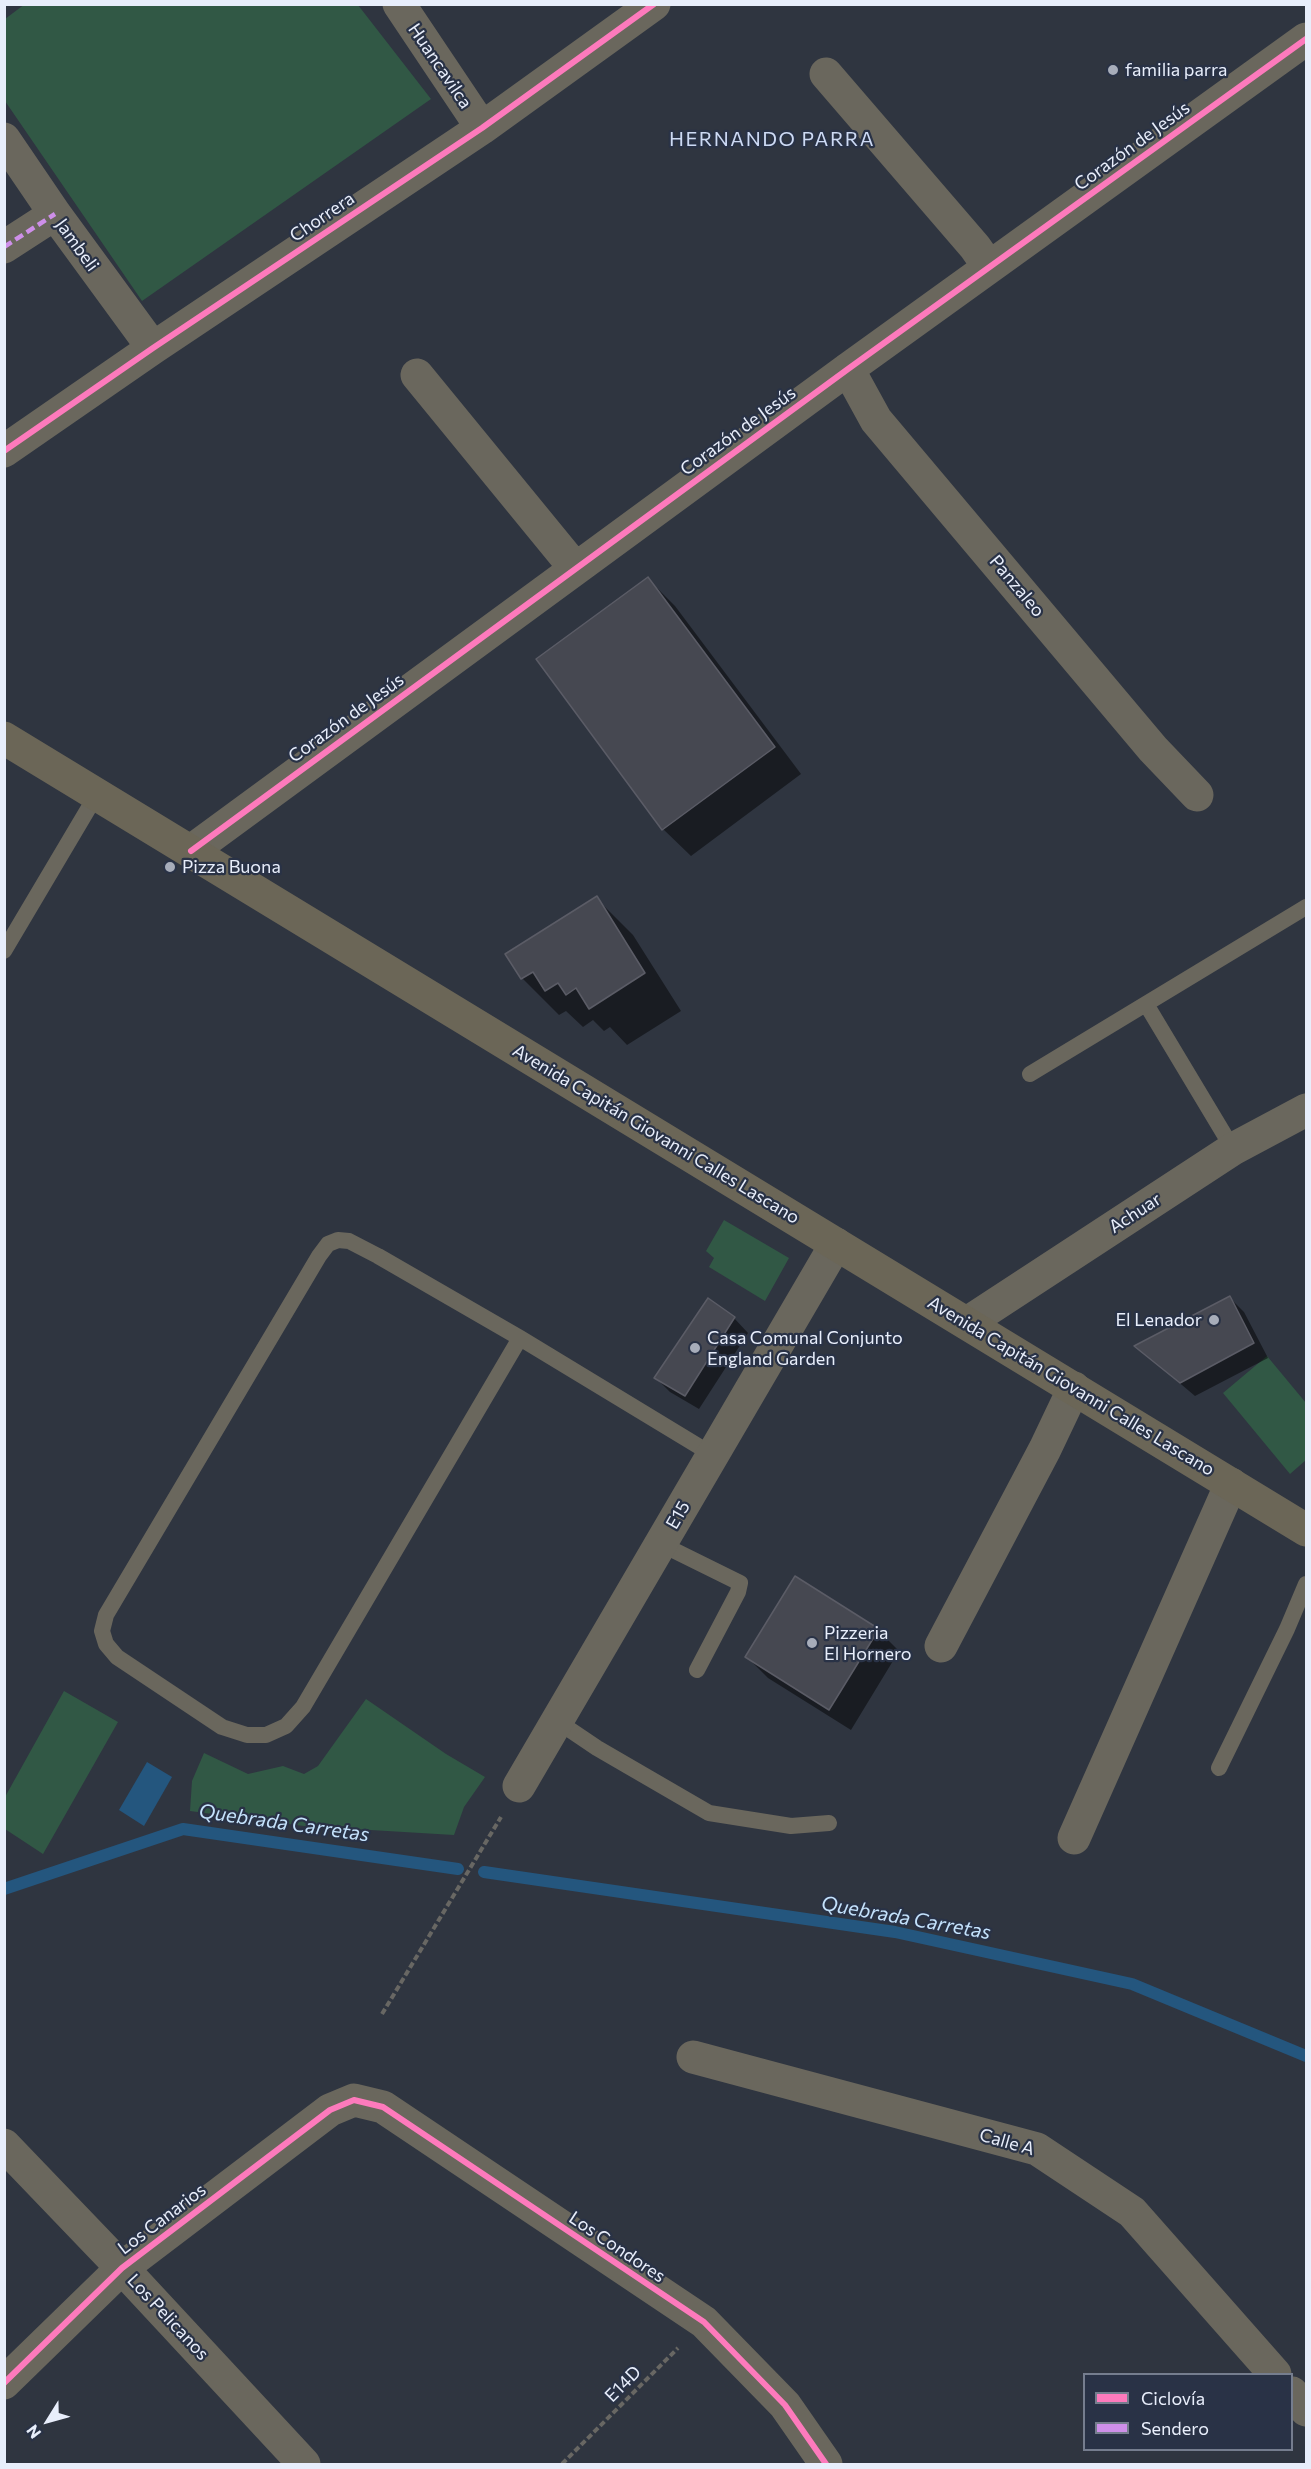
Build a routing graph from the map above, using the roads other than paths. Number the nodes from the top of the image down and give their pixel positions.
1 (399, 4) edge
2 (654, 4) edge
3 (1306, 39) edge
4 (826, 74) dead end
5 (482, 128) junction
6 (4, 139) edge
7 (55, 214) junction
8 (4, 247) edge
9 (989, 267) junction
10 (153, 348) junction
11 (848, 369) junction
12 (417, 375) dead end
13 (4, 451) edge
14 (575, 568) junction
15 (4, 738) edge
16 (97, 794) junction
17 (1197, 795) dead end
18 (191, 851) junction
19 (1306, 907) edge
20 (4, 951) edge
21 (1146, 1004) junction
22 (1030, 1074) dead end
23 (1306, 1110) edge
24 (1233, 1149) junction
25 (836, 1244) junction
26 (967, 1323) junction
27 (520, 1338) junction
28 (1074, 1388) junction
29 (714, 1455) junction
30 (1231, 1484) junction
31 (1306, 1530) edge
32 (661, 1544) junction
33 (1306, 1584) edge
34 (941, 1646) dead end
35 (697, 1670) dead end
36 (557, 1721) junction
37 (1219, 1768) dead end
38 (519, 1786) road end
39 (830, 1823) dead end
40 (1074, 1838) dead end
41 (693, 2057) dead end
42 (354, 2100) joint
43 (4, 2145) edge
44 (122, 2268) junction
45 (1274, 2373) edge
46 (4, 2383) edge
47 (1293, 2394) edge
48 (1306, 2410) edge
49 (304, 2464) edge
50 (826, 2464) edge

1 - 5 street, Huancavilca
2 - 5 street, Chorrera
3 - 9 street, Corazón de Jesús
4 - 9 street
5 - 10 street, Chorrera
6 - 7 street, Jambeli
7 - 8 street
7 - 10 street, Jambeli
9 - 11 street, Corazón de Jesús
10 - 13 street, Chorrera
11 - 14 street, Corazón de Jesús
11 - 17 street, Panzaleo
12 - 14 street
14 - 18 street, Corazón de Jesús
15 - 16 main road, Avenida Capitán Giovanni Calles Lascano
16 - 18 main road, Avenida Capitán Giovanni Calles Lascano
16 - 20 lane
18 - 25 main road, Avenida Capitán Giovanni Calles Lascano
19 - 21 lane
21 - 22 lane
21 - 24 lane
23 - 24 street, Achuar
24 - 26 street, Achuar
25 - 26 main road, Avenida Capitán Giovanni Calles Lascano
25 - 29 street, E15
26 - 28 main road, Avenida Capitán Giovanni Calles Lascano
27 - 27 lane
27 - 29 lane
28 - 30 main road, Avenida Capitán Giovanni Calles Lascano
28 - 34 street
29 - 32 street, E15
30 - 31 main road, Avenida Capitán Giovanni Calles Lascano
30 - 40 street
32 - 35 lane
32 - 36 street, E15
33 - 37 lane
36 - 38 street, E15
36 - 39 lane
41 - 45 street, Calle A
42 - 44 street, Los Canarios
42 - 50 street, Los Condores
43 - 44 street, Los Pelicanos
44 - 46 street, Los Canarios
44 - 49 street, Los Pelicanos
47 - 48 street

